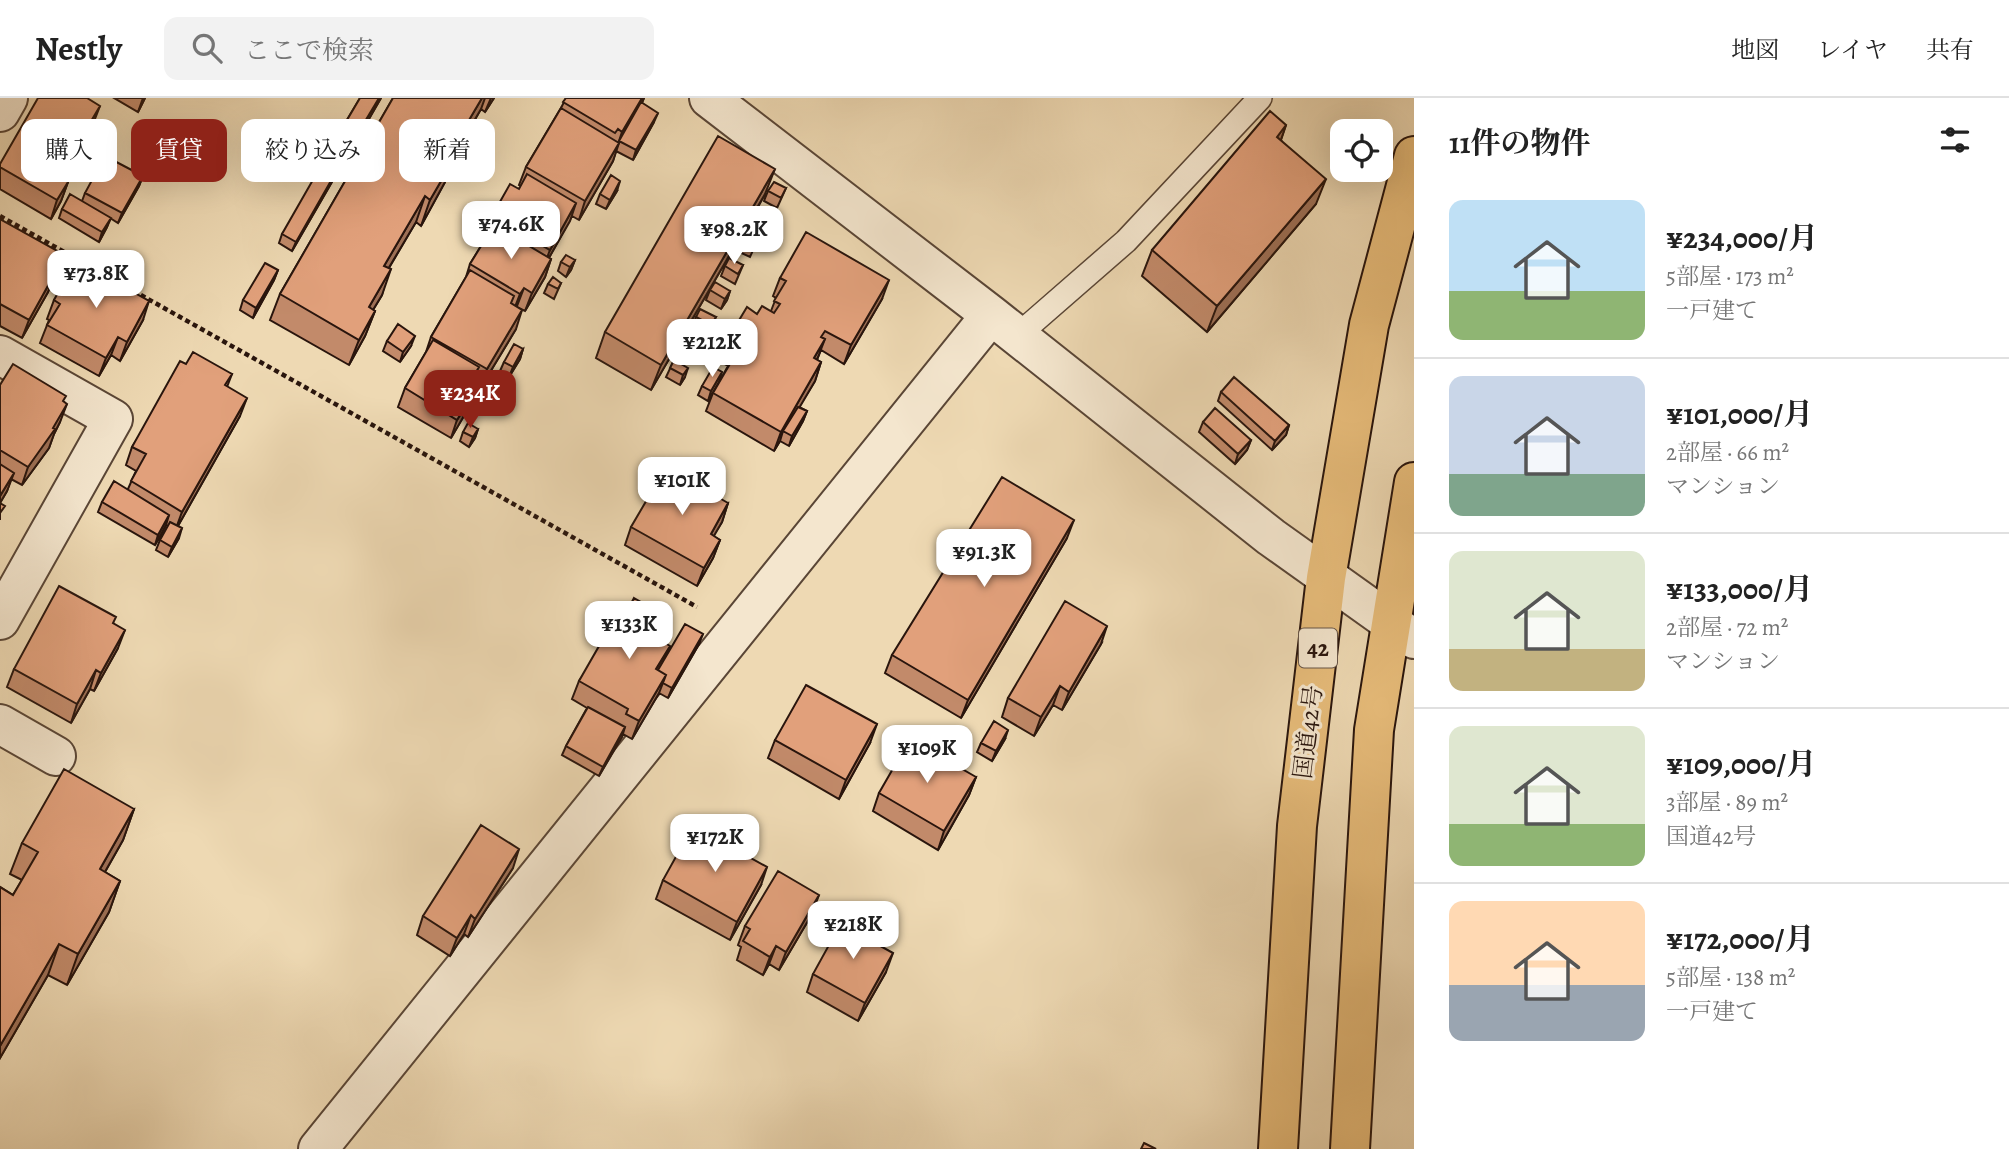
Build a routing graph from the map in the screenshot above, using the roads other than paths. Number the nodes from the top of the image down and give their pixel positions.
1 (8, 98) edge
2 (709, 98) edge
3 (1260, 98) edge
4 (0, 112) edge
5 (1414, 156) edge
6 (1004, 326) junction
7 (0, 355) edge
8 (1414, 482) edge
9 (1326, 578) junction
10 (0, 620) edge
11 (1403, 632) edge
12 (0, 724) edge
13 (55, 756) dead end
14 (318, 1149) edge
15 (1278, 1149) edge
16 (1350, 1149) edge

1 - 4 street
2 - 6 street
3 - 6 lane
5 - 9 highway, 国道42号 / 42
6 - 9 street
6 - 14 street
7 - 10 street
8 - 11 highway
9 - 11 street
9 - 15 highway, 国道42号 / 42
11 - 16 highway
12 - 13 street

